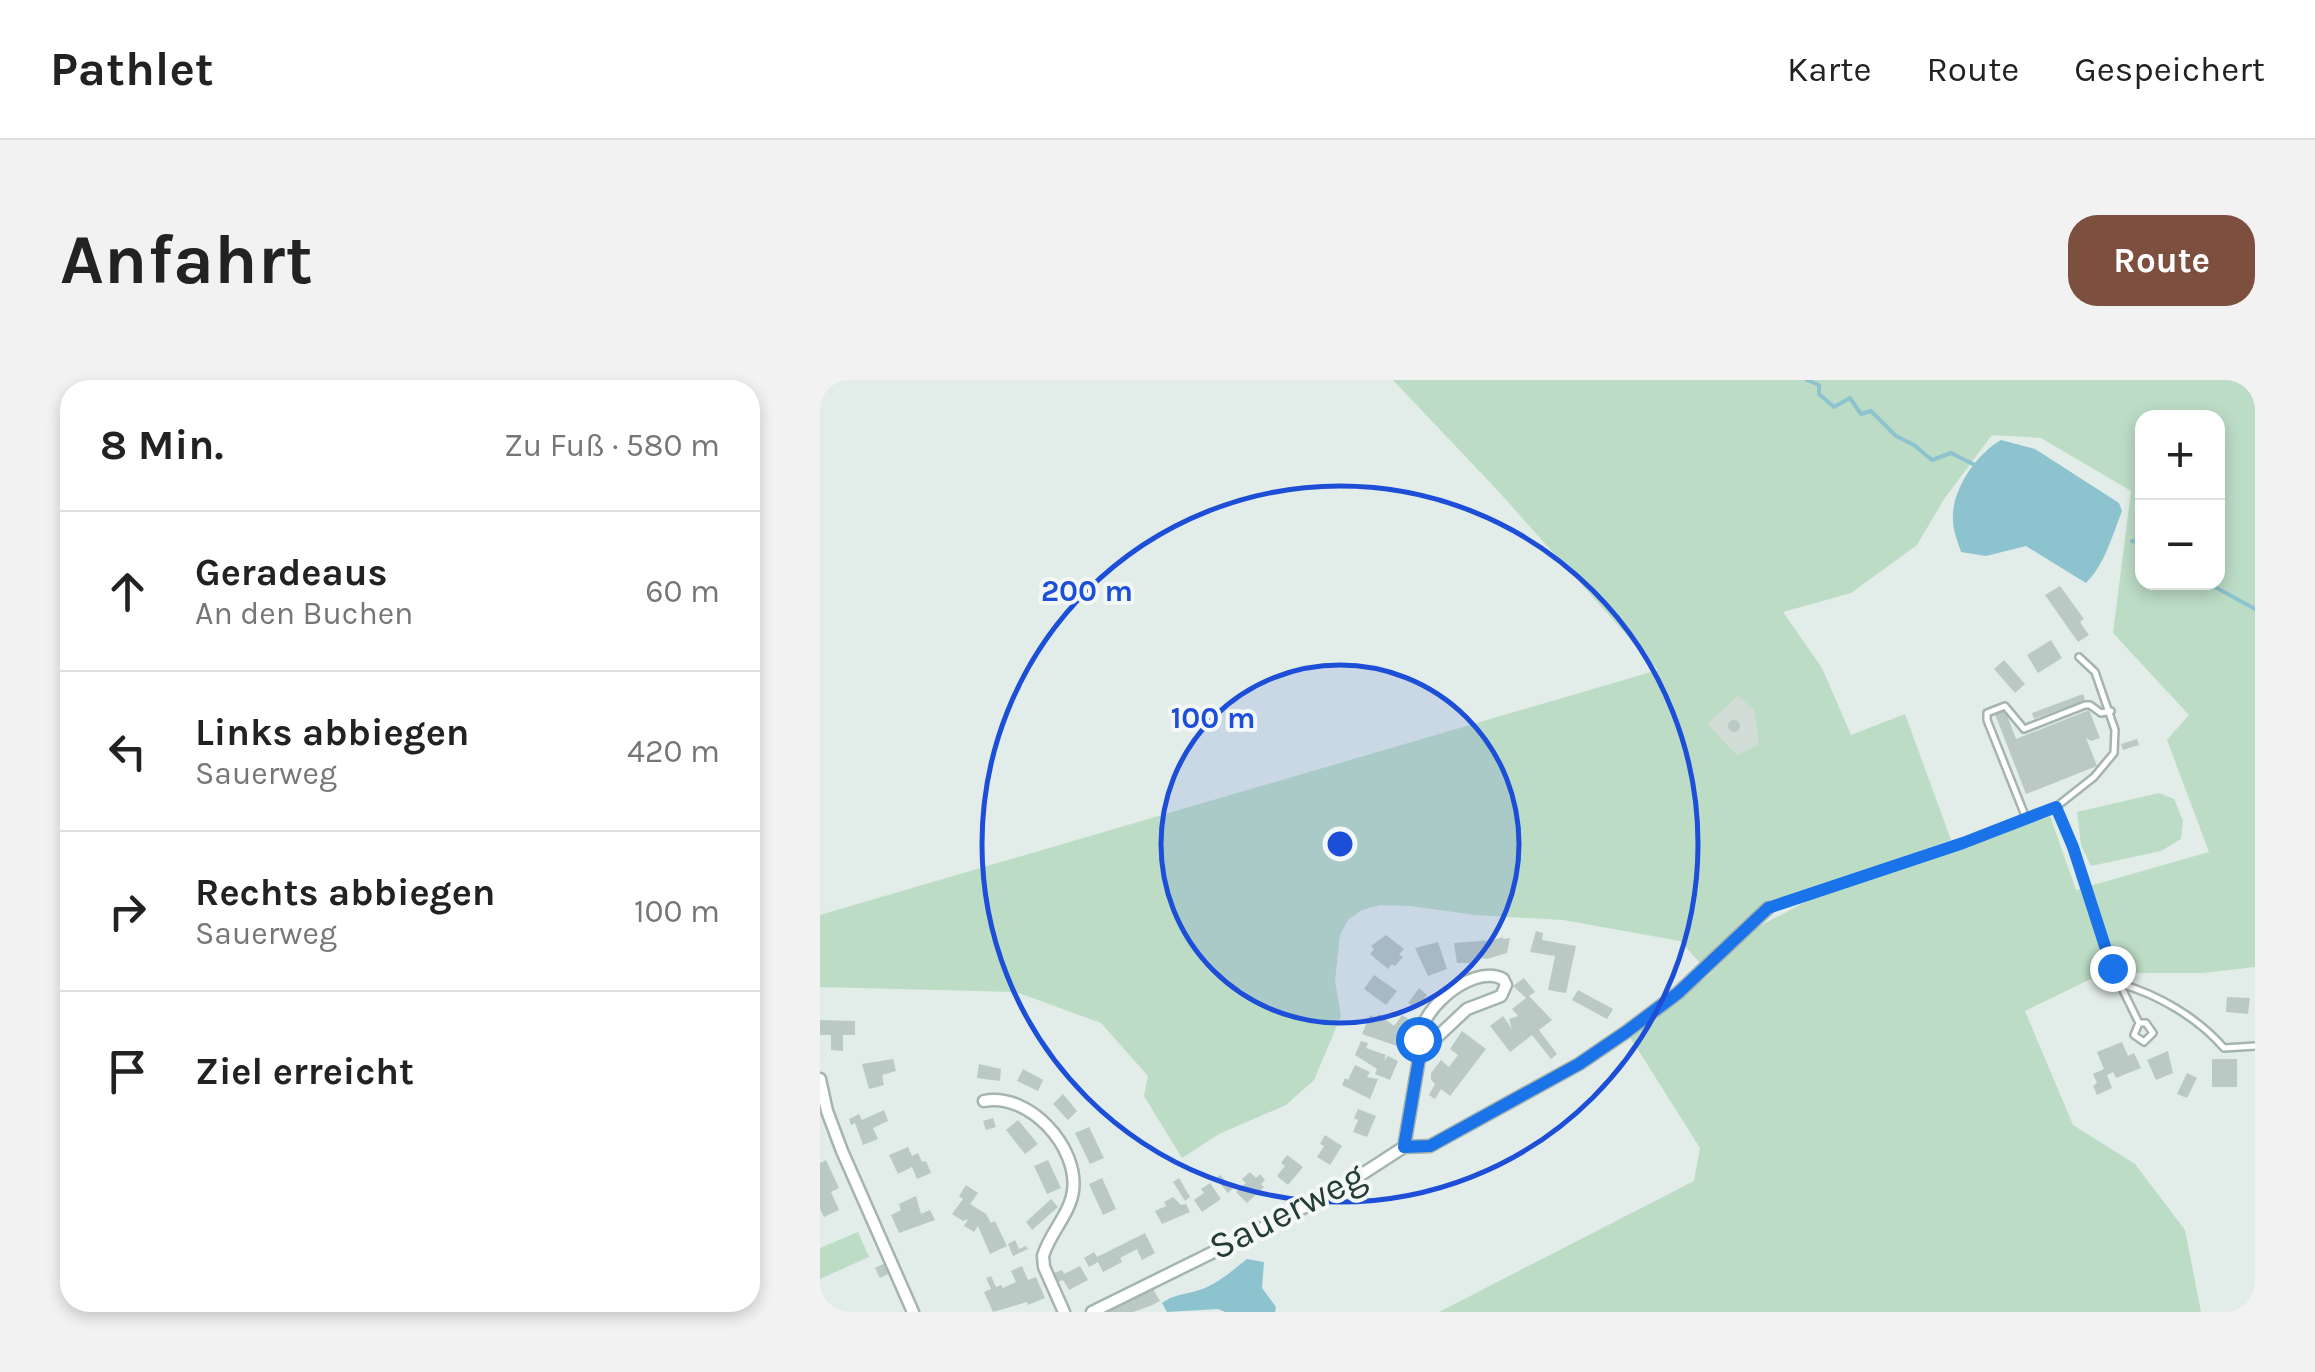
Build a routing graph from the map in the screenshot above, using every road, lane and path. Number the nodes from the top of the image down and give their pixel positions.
1 (2080, 657) dead end
2 (2111, 711) junction
3 (2056, 807) junction
4 (2026, 818) junction
5 (1768, 908) joint
6 (2121, 984) junction
7 (2140, 1023) dead end
8 (2255, 1046) edge
9 (1420, 1053) junction
10 (820, 1079) edge
11 (984, 1101) dead end
12 (1404, 1147) junction
13 (913, 1312) edge
14 (1064, 1312) edge
15 (1092, 1312) edge

1 - 2 lane, Sauerweg
2 - 3 lane, Sauerweg
2 - 4 lane
3 - 4 lane, Sauerweg
3 - 6 lane
4 - 5 lane, Sauerweg
5 - 12 street, Sauerweg
6 - 7 lane
6 - 8 lane
9 - 9 street
9 - 12 street
10 - 13 street
11 - 14 street
12 - 15 street, Sauerweg

